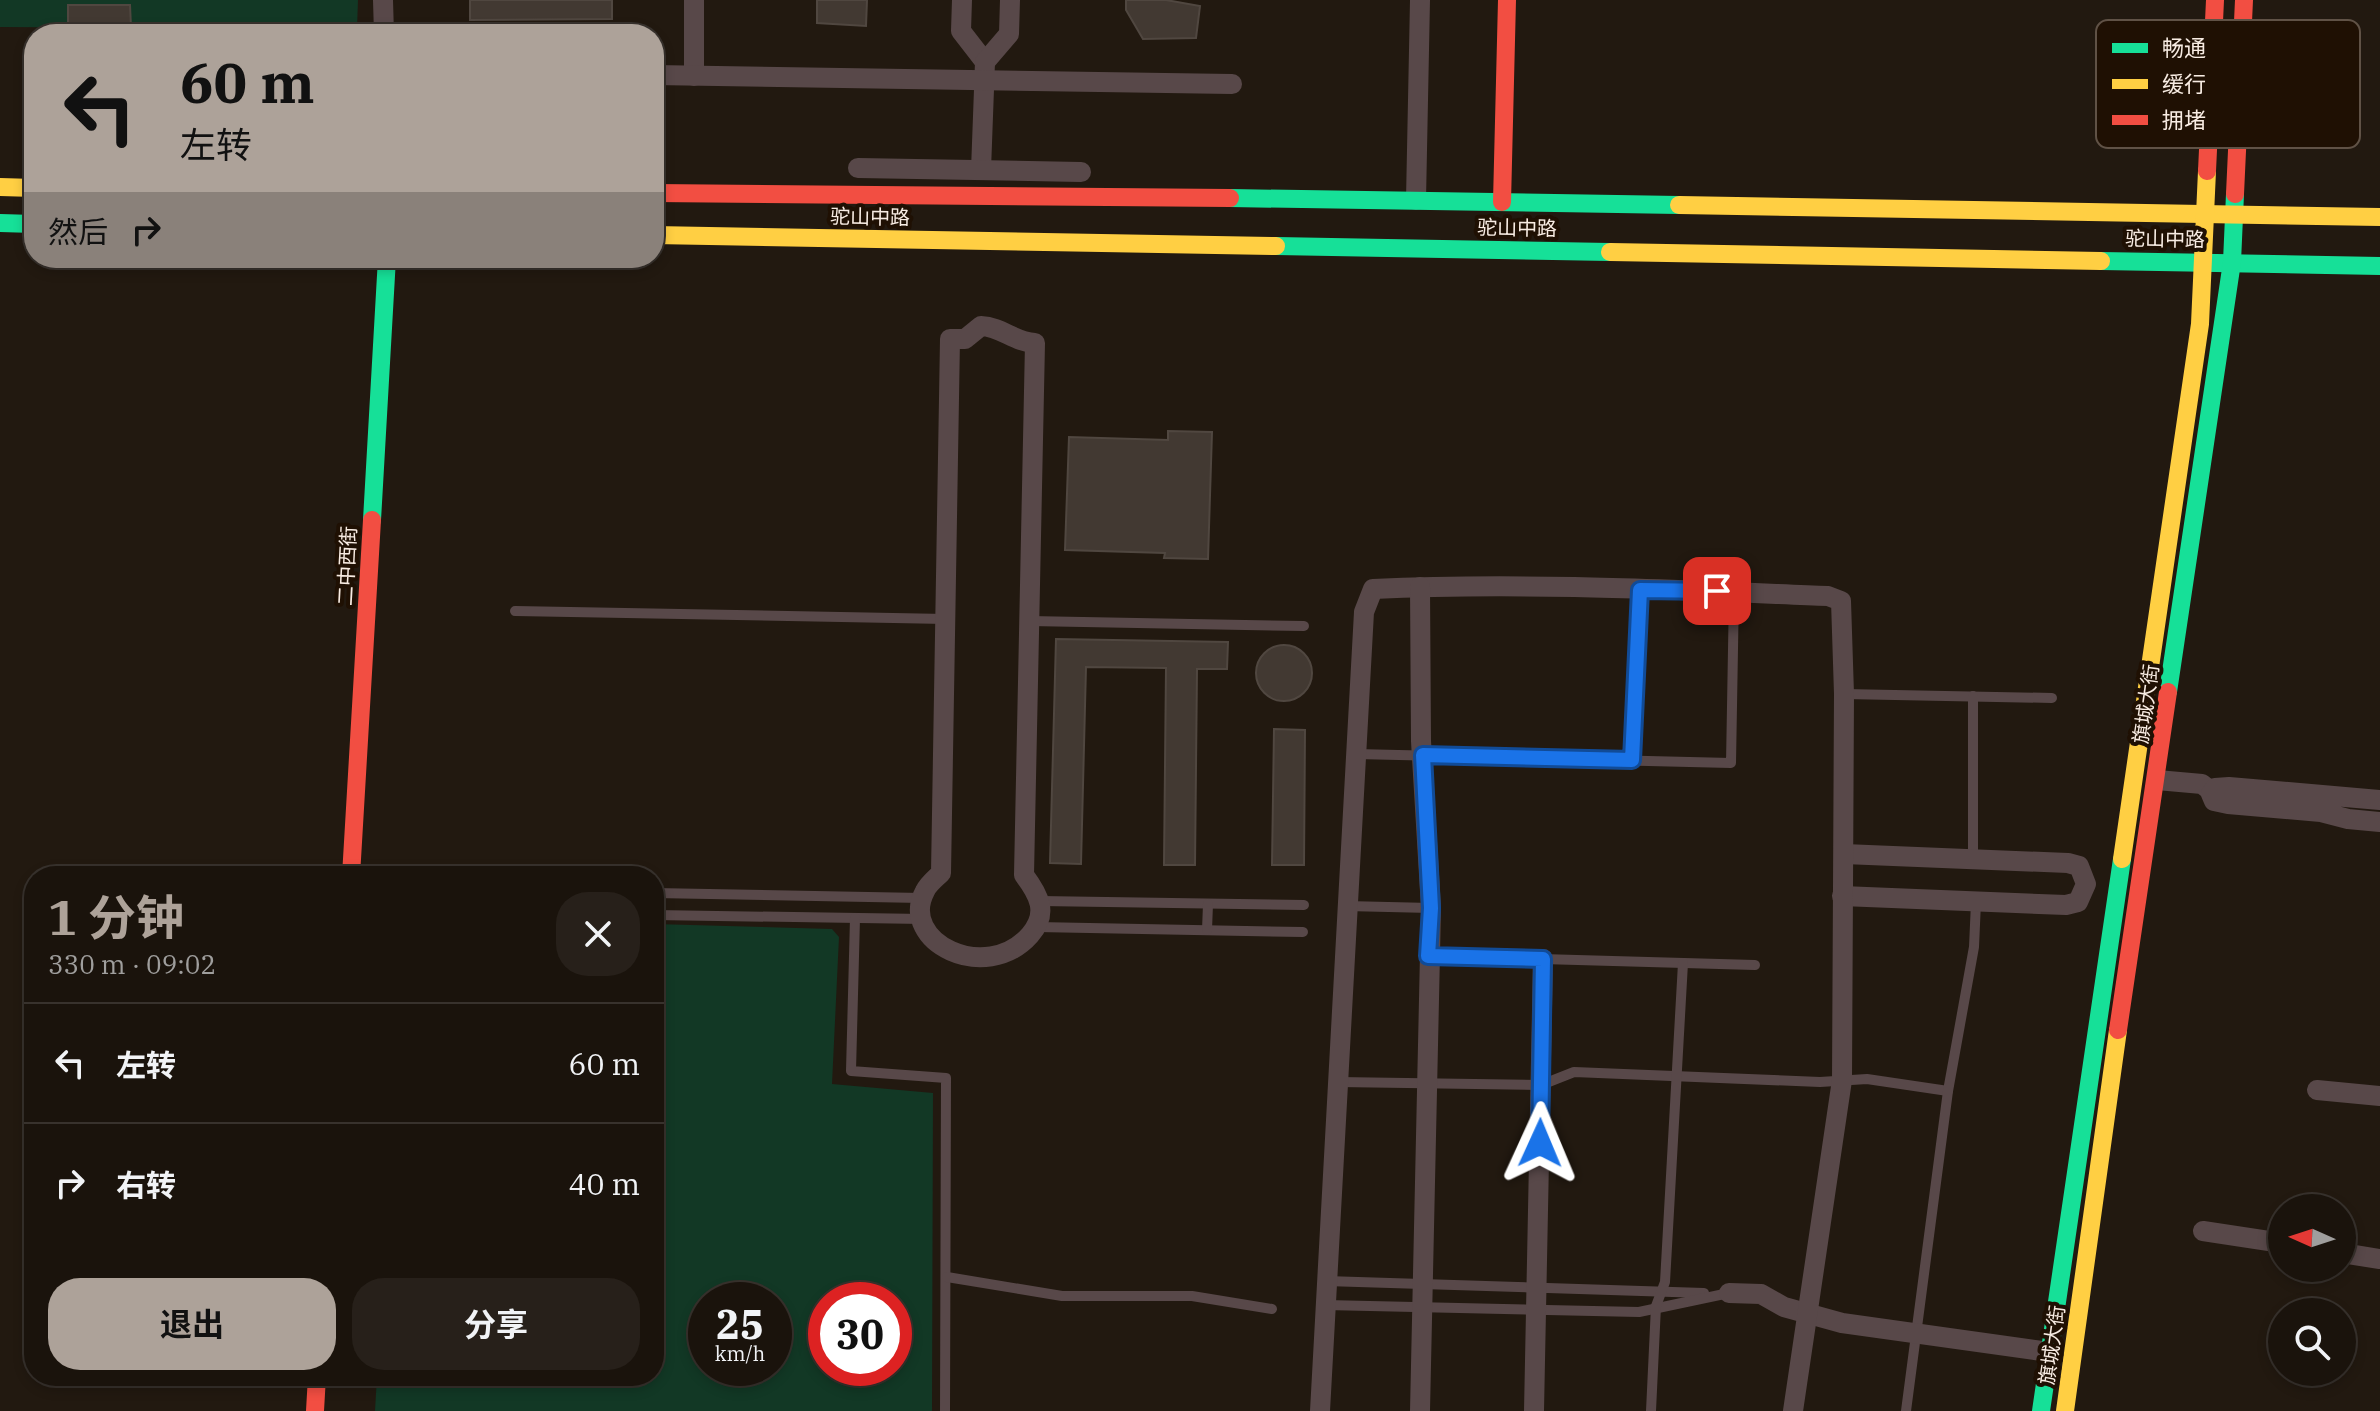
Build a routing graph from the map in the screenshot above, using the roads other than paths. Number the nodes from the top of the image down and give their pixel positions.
1 (383, 0) edge
2 (694, 0) edge
3 (962, 0) edge
4 (1010, 0) edge
5 (1420, 0) edge
6 (1507, 0) edge
7 (2215, 0) edge
8 (2244, 0) edge
9 (2214, 20) edge
10 (2243, 20) edge
11 (384, 24) edge
12 (985, 71) junction
13 (664, 75) edge
14 (694, 76) junction
15 (1232, 84) dead end
16 (2208, 148) edge
17 (2238, 148) edge
18 (858, 168) dead end
19 (981, 170) junction
20 (1081, 172) dead end
21 (0, 187) edge
22 (24, 188) edge
23 (664, 193) edge
24 (1416, 200) junction
25 (1502, 202) junction
26 (2232, 214) junction
27 (2205, 216) junction
28 (2380, 217) edge
29 (0, 223) edge
30 (24, 224) edge
31 (664, 235) edge
32 (2205, 261) junction
33 (2232, 262) junction
34 (2380, 266) edge
35 (386, 268) edge
36 (1420, 587) junction
37 (1640, 590) junction
38 (1734, 592) junction
39 (515, 611) dead end
40 (946, 619) junction
41 (1029, 621) junction
42 (1304, 626) dead end
43 (1844, 694) junction
44 (1973, 696) junction
45 (2052, 698) dead end
46 (1356, 754) junction
47 (1423, 755) junction
48 (1632, 760) junction
49 (2157, 780) junction
50 (2212, 792) junction
51 (2380, 800) edge
52 (2380, 822) edge
53 (1844, 854) junction
54 (1973, 859) junction
55 (352, 866) edge
56 (2086, 884) junction
57 (2116, 887) junction
58 (664, 893) edge
59 (1842, 896) junction
60 (922, 898) junction
61 (1040, 901) junction
62 (1976, 902) junction
63 (1208, 904) junction
64 (1304, 905) dead end
65 (1346, 906) junction
66 (1431, 908) junction
67 (664, 915) edge
68 (855, 918) junction
69 (924, 919) junction
70 (1037, 927) junction
71 (1207, 930) junction
72 (1303, 932) dead end
73 (1428, 956) junction
74 (1543, 959) junction
75 (1683, 963) junction
76 (1755, 965) dead end
77 (1675, 1074) junction
78 (1842, 1080) junction
79 (1336, 1082) junction
80 (1427, 1084) junction
81 (1541, 1085) junction
82 (2317, 1090) dead end
83 (1948, 1091) junction
84 (2380, 1096) edge
85 (2203, 1231) dead end
86 (2268, 1241) edge
87 (2356, 1255) edge
88 (2380, 1259) edge
89 (947, 1277) junction
90 (1326, 1281) junction
91 (1424, 1285) junction
92 (1536, 1288) junction
93 (1661, 1291) junction
94 (1729, 1293) junction
95 (1325, 1305) junction
96 (1656, 1306) junction
97 (1423, 1307) junction
98 (1272, 1309) dead end
99 (1535, 1310) junction
100 (1807, 1314) junction
101 (1918, 1335) junction
102 (2049, 1352) junction
103 (316, 1386) edge
104 (315, 1411) edge
105 (945, 1411) edge
106 (1320, 1411) edge
107 (1420, 1411) edge
108 (1534, 1411) edge
109 (1651, 1411) edge
110 (1793, 1411) edge
111 (1906, 1411) edge
112 (2041, 1411) edge
113 (2065, 1411) edge

1 - 11 street
2 - 14 street
3 - 12 street
4 - 12 street
5 - 24 street
6 - 25 main road
7 - 9 main road, 旗城大街
8 - 10 main road, 旗城大街
12 - 14 street
12 - 15 street
12 - 19 street
13 - 14 street
16 - 27 main road, 旗城大街
17 - 26 main road, 旗城大街
18 - 19 street
19 - 20 street
21 - 22 main road
23 - 24 main road, 驼山中路
24 - 25 main road, 驼山中路
25 - 27 main road, 驼山中路
26 - 27 main road, 驼山中路
26 - 28 main road, 驼山中路
26 - 33 main road, 旗城大街
27 - 32 main road, 旗城大街
29 - 30 main road
31 - 32 main road, 驼山中路
32 - 33 main road, 驼山中路
32 - 57 main road, 旗城大街
33 - 34 main road, 驼山中路
33 - 49 main road, 旗城大街
35 - 55 main road, 二中西街
36 - 37 street
36 - 46 street
36 - 47 street
37 - 38 street
37 - 48 lane
38 - 43 street
38 - 48 lane
39 - 40 lane
40 - 41 street
40 - 60 street
41 - 42 lane
41 - 61 street
43 - 44 lane
43 - 53 street
44 - 45 lane
44 - 54 lane
46 - 47 lane
46 - 65 street
47 - 48 lane
47 - 66 street
49 - 50 street
49 - 113 main road, 旗城大街
50 - 51 street
50 - 52 street
53 - 54 street
53 - 59 street
54 - 56 street
56 - 57 street
56 - 62 street
57 - 102 main road, 旗城大街
58 - 60 lane
59 - 62 street
59 - 78 street
60 - 69 street
61 - 63 lane
61 - 70 street
62 - 83 lane
63 - 64 lane
63 - 71 lane
65 - 66 lane
65 - 79 street
66 - 73 street
67 - 68 lane
68 - 69 lane
68 - 89 lane
69 - 70 street
70 - 71 lane
71 - 72 lane
73 - 74 lane
73 - 80 street
74 - 75 lane
74 - 81 street
75 - 76 lane
75 - 77 lane
77 - 78 lane
77 - 81 lane
77 - 93 lane
78 - 83 lane
78 - 100 street
79 - 80 lane
79 - 90 street
80 - 81 lane
80 - 91 street
81 - 92 street
82 - 84 street
83 - 101 lane
85 - 86 street
87 - 88 street
89 - 98 lane
89 - 105 lane
90 - 91 lane
90 - 95 street
91 - 92 lane
91 - 97 street
92 - 93 lane
92 - 99 street
93 - 94 lane
93 - 96 lane
94 - 96 lane
94 - 100 street
95 - 97 lane
95 - 106 street
96 - 99 lane
96 - 109 lane
97 - 99 lane
97 - 107 street
99 - 108 street
100 - 101 street
100 - 110 street
101 - 102 street
101 - 111 lane
102 - 112 main road, 旗城大街
103 - 104 main road

